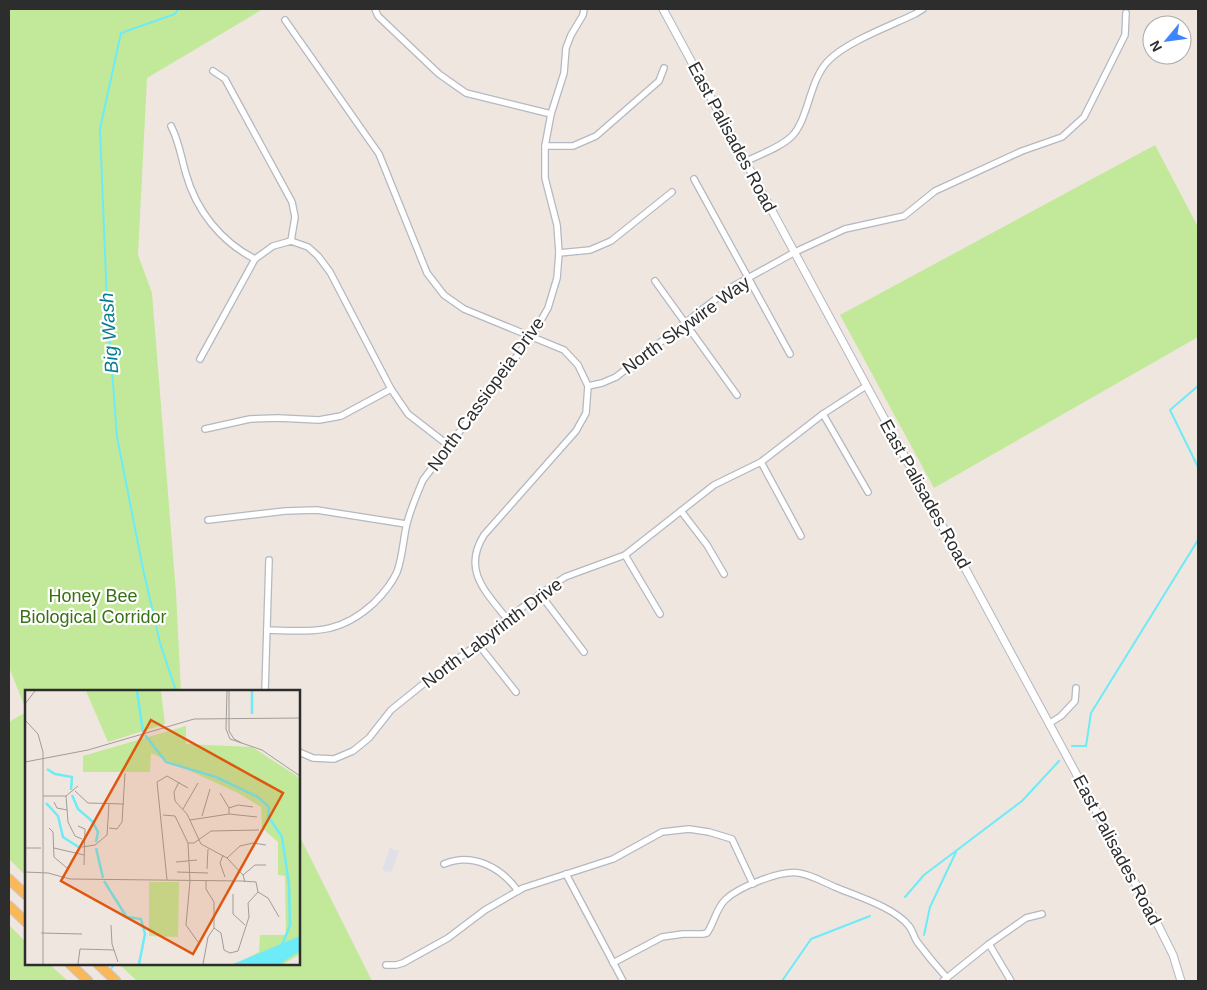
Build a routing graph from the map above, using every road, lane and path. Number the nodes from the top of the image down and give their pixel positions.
1 (375, 9) edge
2 (584, 9) edge
3 (662, 9) edge
4 (923, 9) edge
5 (1126, 13) dead end
6 (285, 20) dead end
7 (664, 68) dead end
8 (213, 71) dead end
9 (550, 114) junction
10 (170, 126) dead end
11 (545, 146) junction
12 (745, 162) junction
13 (694, 179) dead end
14 (672, 192) dead end
15 (291, 241) junction
16 (795, 252) junction
17 (559, 253) junction
18 (255, 258) junction
19 (748, 278) junction
20 (655, 281) dead end
21 (686, 323) junction
22 (532, 336) junction
23 (790, 354) dead end
24 (200, 359) dead end
25 (588, 386) junction
26 (866, 386) junction
27 (391, 389) junction
28 (737, 395) dead end
29 (823, 414) junction
30 (205, 429) dead end
31 (448, 445) junction
32 (761, 462) junction
33 (868, 492) dead end
34 (680, 511) junction
35 (208, 520) dead end
36 (406, 524) junction
37 (801, 536) dead end
38 (625, 555) junction
39 (270, 560) dead end
40 (724, 574) dead end
41 (540, 594) junction
42 (660, 614) dead end
43 (507, 619) junction
44 (267, 630) junction
45 (478, 644) junction
46 (584, 652) dead end
47 (1076, 688) dead end
48 (265, 690) edge
49 (516, 692) dead end
50 (1050, 723) junction
51 (300, 752) edge
52 (444, 864) dead end
53 (566, 874) junction
54 (9, 879) edge
55 (753, 884) junction
56 (518, 891) junction
57 (25, 894) edge
58 (12, 909) edge
59 (1042, 914) dead end
60 (25, 921) edge
61 (989, 944) junction
62 (613, 963) junction
63 (71, 965) edge
64 (99, 965) edge
65 (386, 965) dead end
66 (945, 980) edge
67 (88, 981) edge
68 (116, 981) edge
69 (623, 981) edge
70 (1011, 981) edge
71 (1181, 981) edge

1 - 9 street
2 - 9 street, North Cassiopeia Drive
3 - 12 street, East Palisades Road
4 - 12 street
5 - 16 street, North Skywire Way
6 - 22 street
7 - 11 street
8 - 15 street
9 - 11 street, North Cassiopeia Drive
10 - 18 street
11 - 17 street, North Cassiopeia Drive
12 - 16 street, East Palisades Road
13 - 19 street
14 - 17 street
15 - 18 street
15 - 27 street
16 - 19 street, North Skywire Way
16 - 26 street, East Palisades Road
17 - 22 street, North Cassiopeia Drive
18 - 24 street
19 - 21 street, North Skywire Way
19 - 23 street
20 - 21 street
21 - 25 street, North Skywire Way
21 - 28 street
22 - 25 street
22 - 31 street, North Cassiopeia Drive
25 - 43 street
26 - 29 street, North Labyrinth Drive
26 - 50 street, East Palisades Road
27 - 30 street
27 - 31 street
29 - 32 street, North Labyrinth Drive
29 - 33 street
31 - 36 street, North Cassiopeia Drive
32 - 34 street, North Labyrinth Drive
32 - 37 street
34 - 38 street, North Labyrinth Drive
34 - 40 street
35 - 36 street
36 - 44 street, North Cassiopeia Drive
38 - 41 street, North Labyrinth Drive
38 - 42 street
39 - 44 street
41 - 43 street, North Labyrinth Drive
41 - 46 street
43 - 45 street, North Labyrinth Drive
44 - 48 street
45 - 49 street
45 - 51 street, North Labyrinth Drive
47 - 50 street
50 - 71 street, East Palisades Road
52 - 56 street
53 - 55 street
53 - 56 street
53 - 62 street
54 - 57 main road
55 - 62 street
55 - 66 street
56 - 65 street
58 - 60 main road
59 - 61 street
61 - 66 street
61 - 70 street
62 - 69 street
63 - 67 main road
64 - 68 main road

